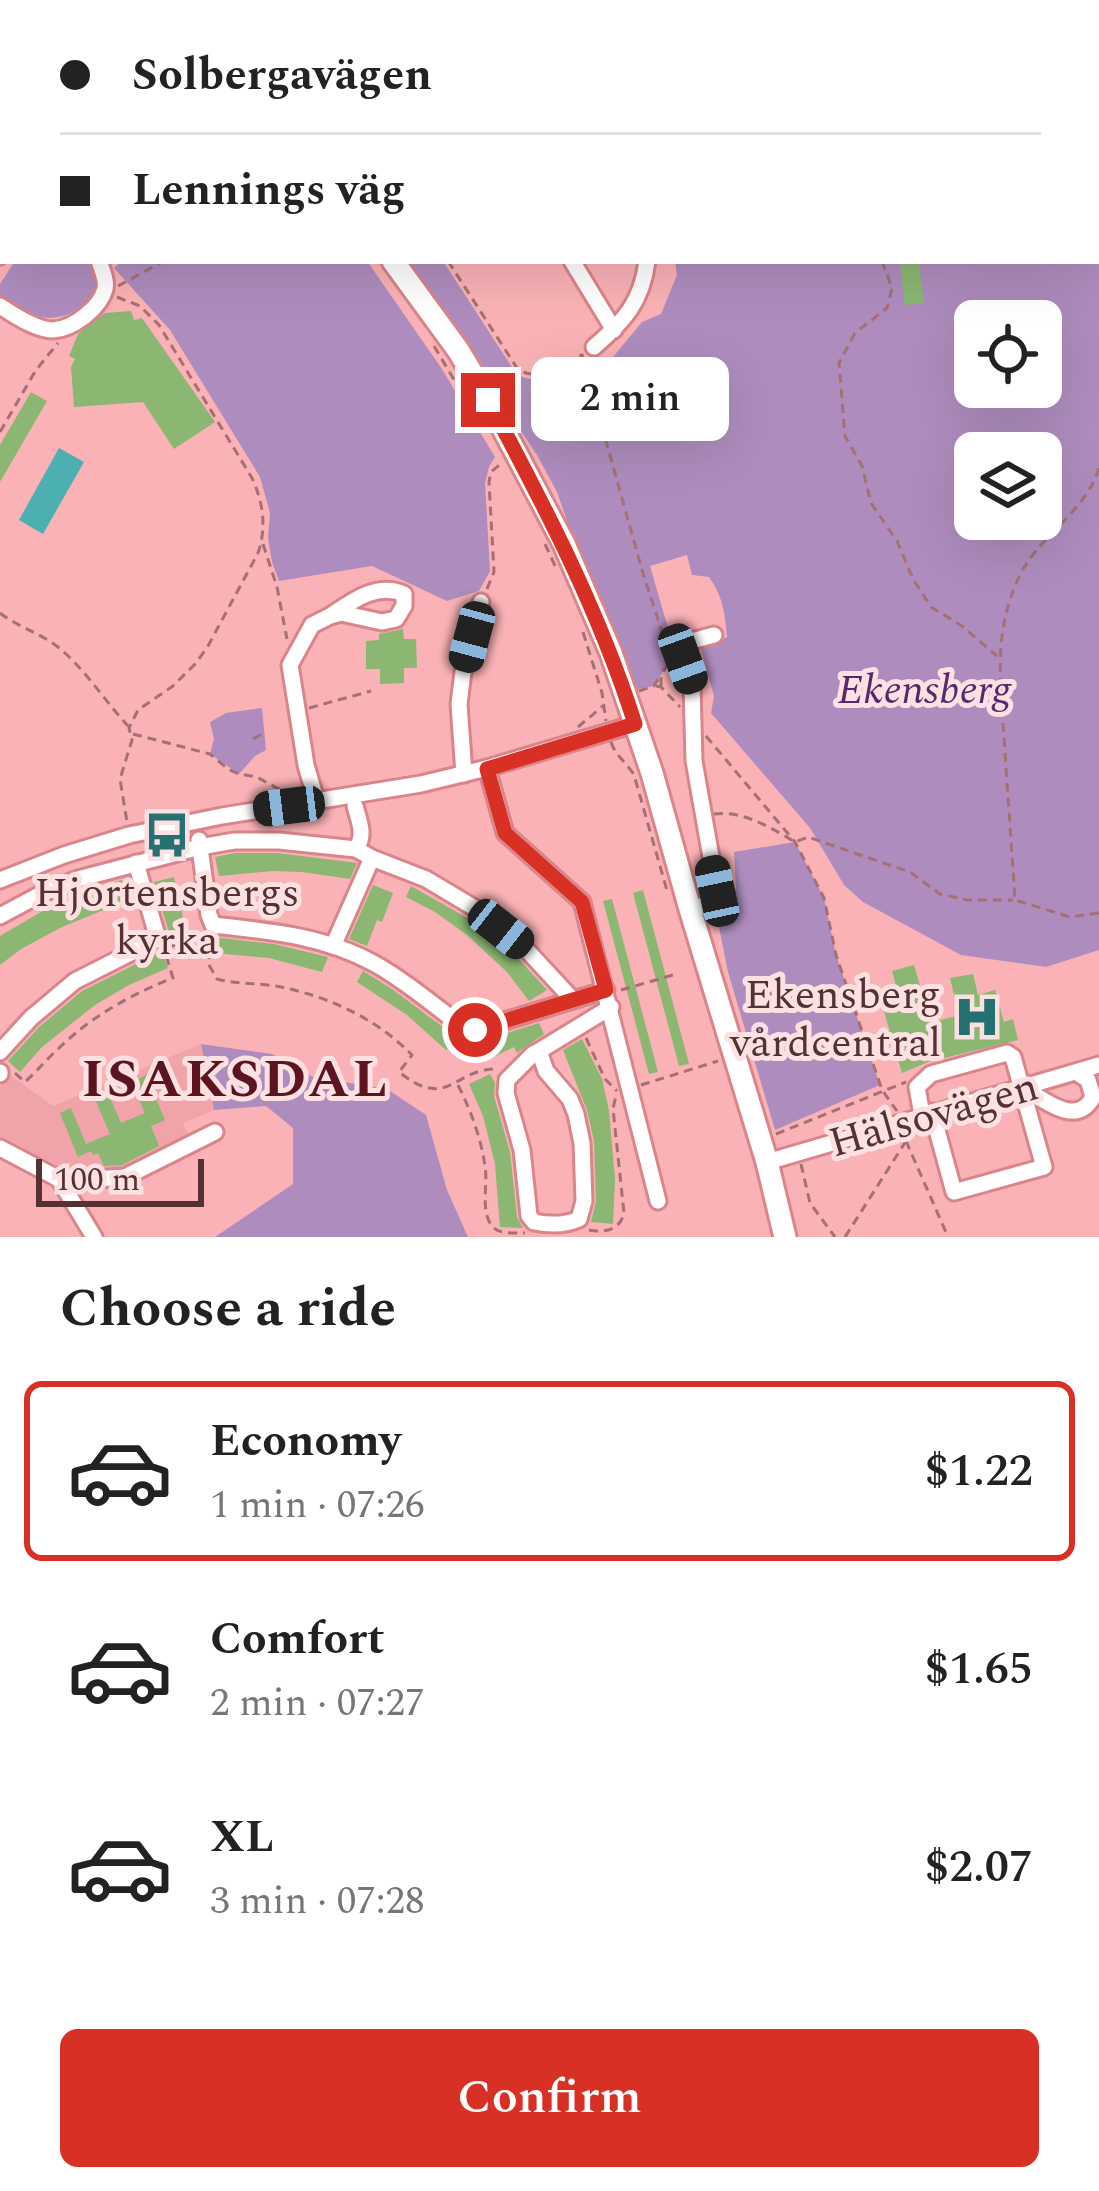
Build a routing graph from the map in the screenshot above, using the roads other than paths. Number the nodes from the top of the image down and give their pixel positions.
1 (100, 264) edge
2 (395, 264) edge
3 (579, 264) edge
4 (647, 264) edge
5 (0, 306) edge
6 (614, 329) junction
7 (594, 347) dead end
8 (482, 602) road end
9 (330, 616) dead end
10 (714, 635) dead end
11 (635, 724) junction
12 (487, 769) junction
13 (464, 774) junction
14 (316, 799) junction
15 (355, 806) dead end
16 (195, 821) junction
17 (200, 847) junction
18 (356, 849) junction
19 (372, 858) junction
20 (136, 863) junction
21 (0, 880) edge
22 (690, 909) junction
23 (0, 916) edge
24 (333, 946) junction
25 (608, 997) junction
26 (573, 1000) junction
27 (538, 1051) junction
28 (1099, 1065) edge
29 (2, 1066) edge
30 (1076, 1072) junction
31 (1022, 1088) junction
32 (927, 1114) junction
33 (215, 1132) dead end
34 (0, 1148) edge
35 (767, 1162) junction
36 (59, 1179) junction
37 (658, 1201) dead end
38 (94, 1237) edge
39 (785, 1237) edge

1 - 5 street
2 - 11 main road
3 - 6 street
4 - 6 street
6 - 7 street
8 - 13 street
9 - 14 street
10 - 22 street
11 - 12 street
11 - 22 main road
12 - 13 street
12 - 25 street
13 - 14 street
14 - 16 street
15 - 18 street
16 - 17 street
16 - 21 street
17 - 18 street
17 - 20 street
17 - 24 street
18 - 19 street
19 - 24 street
19 - 26 street
20 - 23 street
20 - 29 street
22 - 35 main road
24 - 26 street
25 - 26 street
25 - 27 street
25 - 37 street
27 - 27 street
28 - 30 street, Hälsovägen
30 - 31 street, Hälsovägen
30 - 31 street
31 - 32 street, Hälsovägen
31 - 32 street
31 - 32 street
32 - 35 street, Hälsovägen
33 - 36 street
34 - 36 street
35 - 39 main road
36 - 38 street

